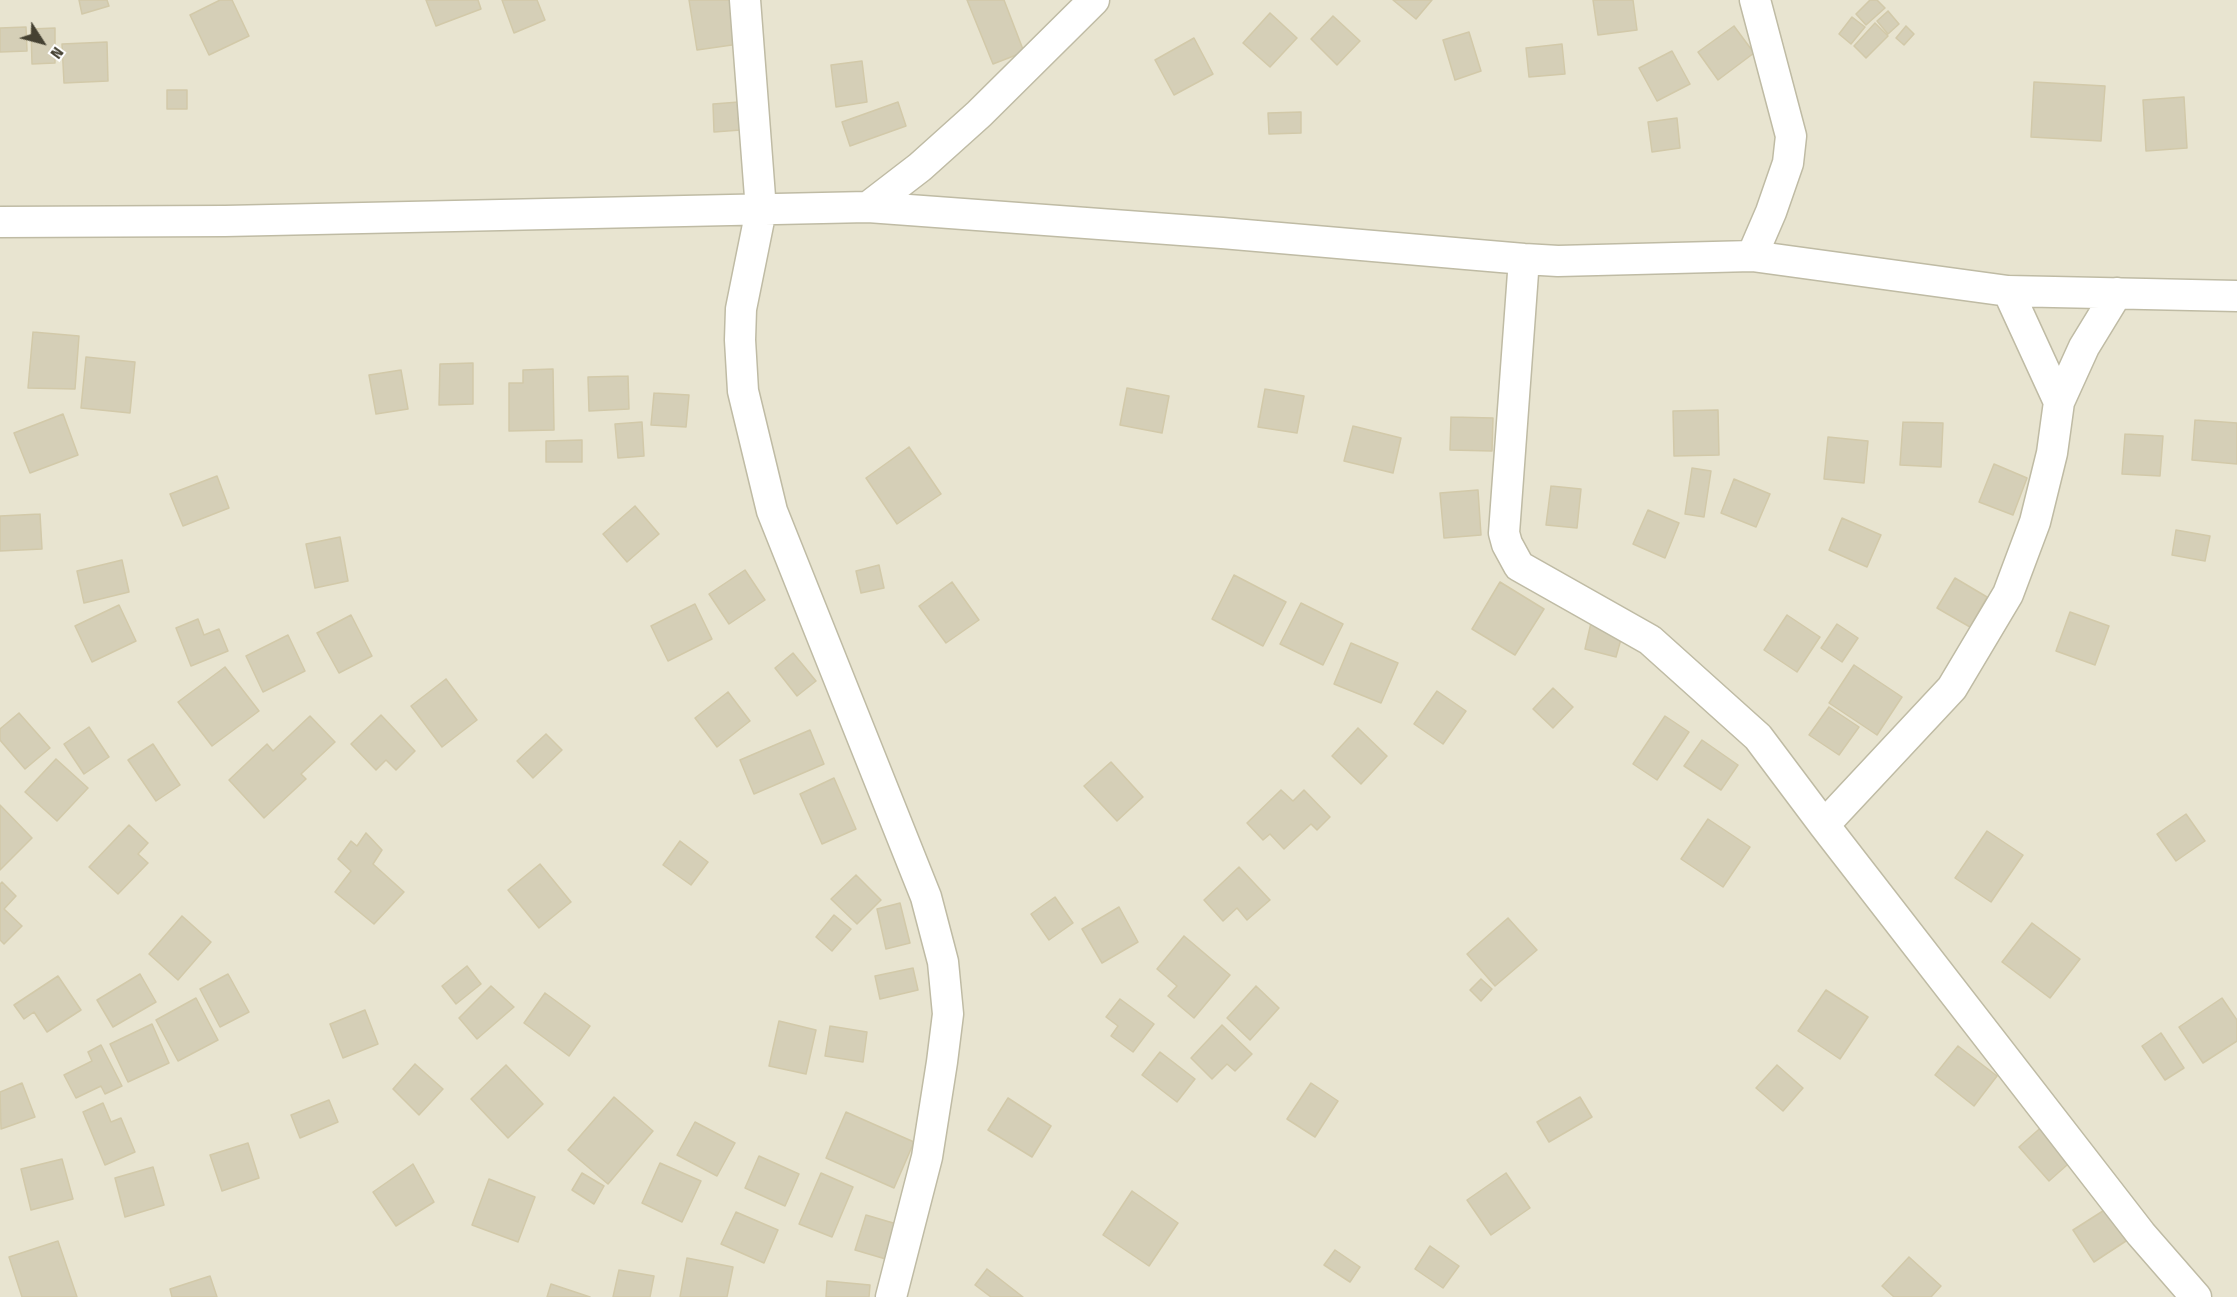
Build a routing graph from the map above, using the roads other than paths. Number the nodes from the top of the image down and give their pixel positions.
1 (746, 0) edge
2 (1094, 0) edge
3 (1755, 0) edge
4 (868, 207) junction
5 (760, 210) junction
6 (0, 222) edge
7 (1752, 256) junction
8 (1524, 260) junction
9 (2008, 291) junction
10 (2117, 293) junction
11 (2237, 296) edge
12 (2059, 402) junction
13 (1824, 825) junction
14 (891, 1297) edge
15 (2196, 1297) edge

1 - 5 street
2 - 4 street
3 - 7 street
4 - 5 street
4 - 8 street
5 - 6 street
5 - 14 street
7 - 8 street
7 - 9 street
8 - 13 street
9 - 10 street
9 - 12 street
10 - 11 street
10 - 12 street
12 - 13 street
13 - 15 street

